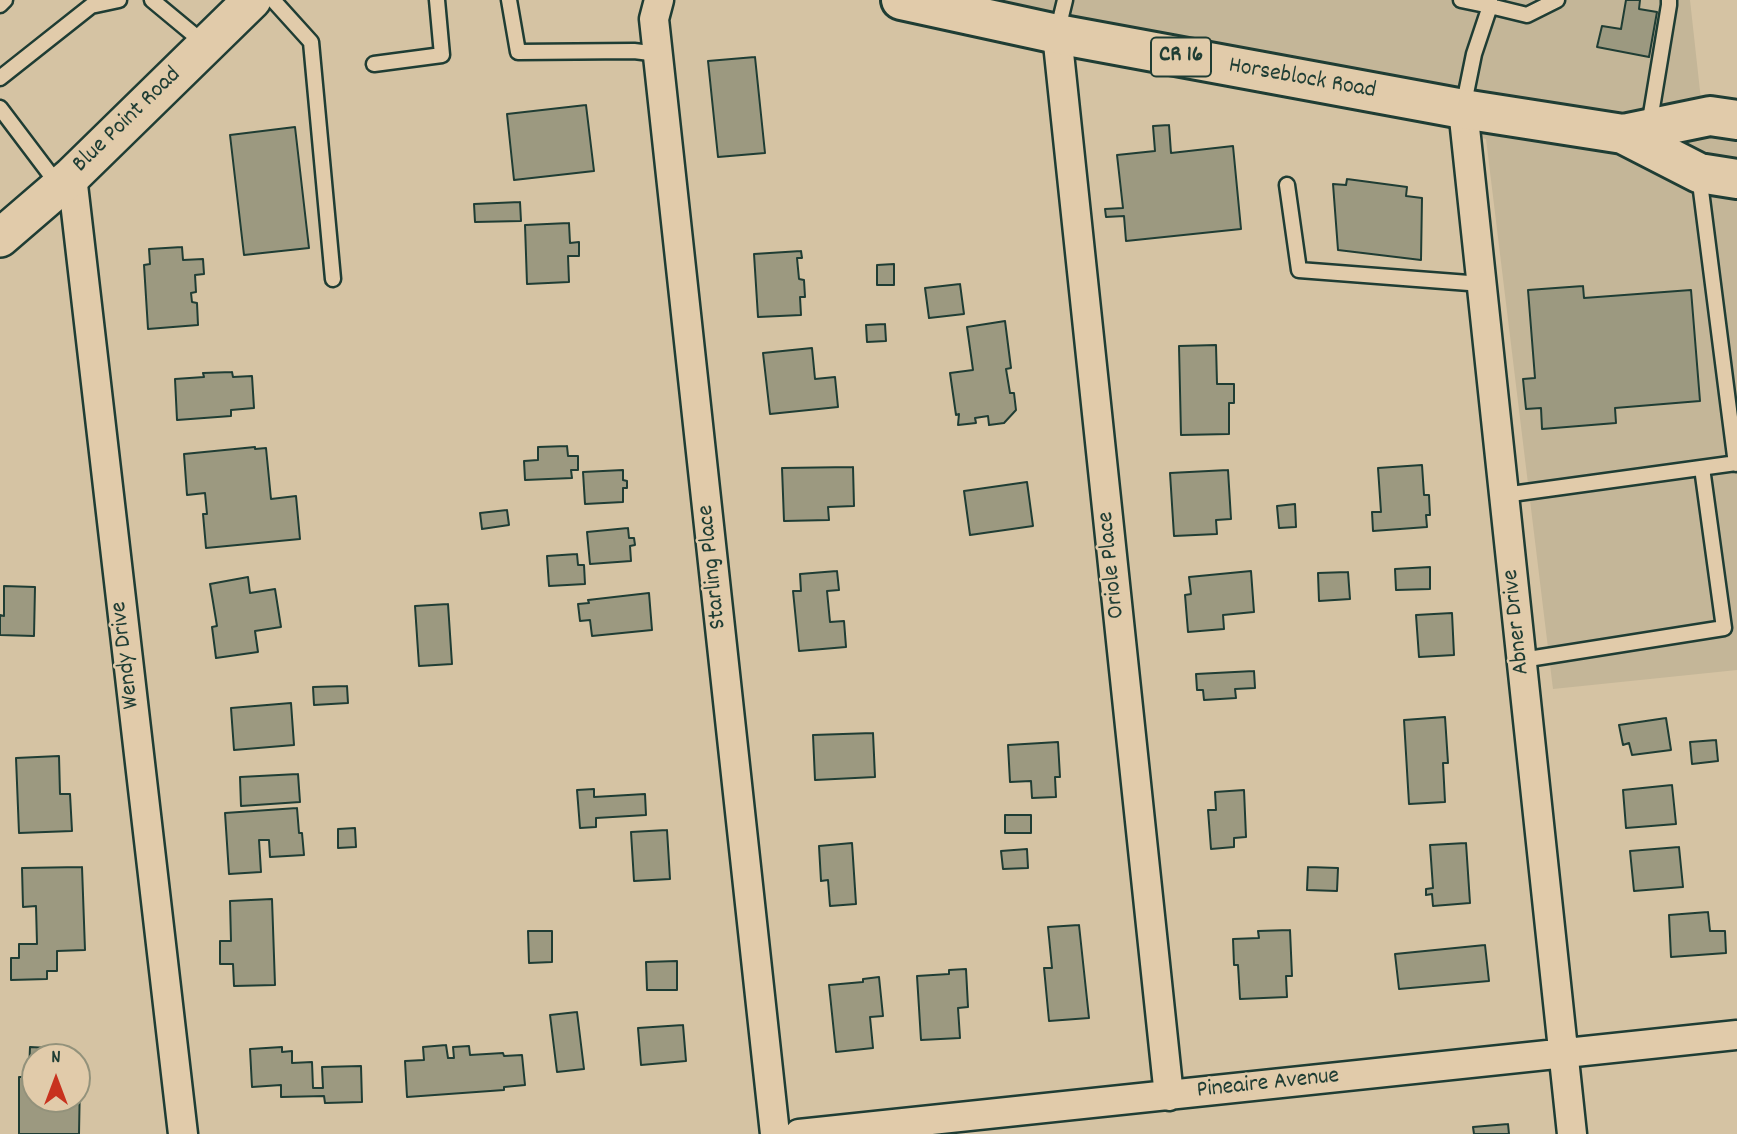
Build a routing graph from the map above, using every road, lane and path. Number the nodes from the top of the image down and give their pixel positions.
1 (5, 0) edge
2 (119, 0) edge
3 (152, 0) edge
4 (252, 0) edge
5 (274, 0) edge
6 (437, 0) edge
7 (509, 0) edge
8 (659, 0) edge
9 (901, 0) edge
10 (1461, 0) edge
11 (1557, 0) edge
12 (1669, 0) edge
13 (89, 3) edge
14 (1490, 3) edge
15 (0, 5) edge
16 (1061, 17) edge
17 (206, 45) junction
18 (658, 54) junction
19 (374, 64) dead end
20 (0, 78) edge
21 (0, 108) edge
22 (1463, 109) junction
23 (1737, 120) edge
24 (1636, 131) junction
25 (1699, 173) junction
26 (1737, 179) edge
27 (66, 182) junction
28 (1287, 185) dead end
29 (0, 238) edge
30 (333, 279) dead end
31 (1482, 284) junction
32 (1736, 463) edge
33 (1702, 468) junction
34 (1504, 495) junction
35 (1522, 660) junction
36 (1737, 1035) edge
37 (1564, 1054) junction
38 (1169, 1096) junction
39 (183, 1134) edge
40 (775, 1134) edge
41 (799, 1134) edge
42 (1572, 1134) edge

1 - 15 lane
2 - 13 lane
3 - 17 lane
4 - 17 street, Blue Point Road
5 - 30 lane
6 - 19 lane
7 - 18 lane
8 - 18 street, Starling Place
9 - 16 main road, Horseblock Road / CR 16
10 - 14 lane
11 - 14 lane
12 - 24 lane
13 - 20 lane
14 - 22 lane
16 - 22 main road, Horseblock Road / CR 16
16 - 38 street, Oriole Place
17 - 27 street, Blue Point Road
18 - 40 street, Starling Place
21 - 27 lane
22 - 24 main road, Horseblock Road / CR 16
22 - 31 street, Abner Drive
23 - 24 main road, Horseblock Road / CR 16
24 - 25 main road, Horseblock Road / CR 16
25 - 26 main road, Horseblock Road / CR 16
25 - 32 lane
27 - 29 street, Blue Point Road
27 - 39 street, Wendy Drive
28 - 31 lane
31 - 34 street, Abner Drive
32 - 33 lane
33 - 34 lane
33 - 35 lane
34 - 35 street, Abner Drive
35 - 37 street, Abner Drive
36 - 37 street, Pineaire Avenue
37 - 38 street, Pineaire Avenue
37 - 42 street, Abner Drive
38 - 41 street, Pineaire Avenue

